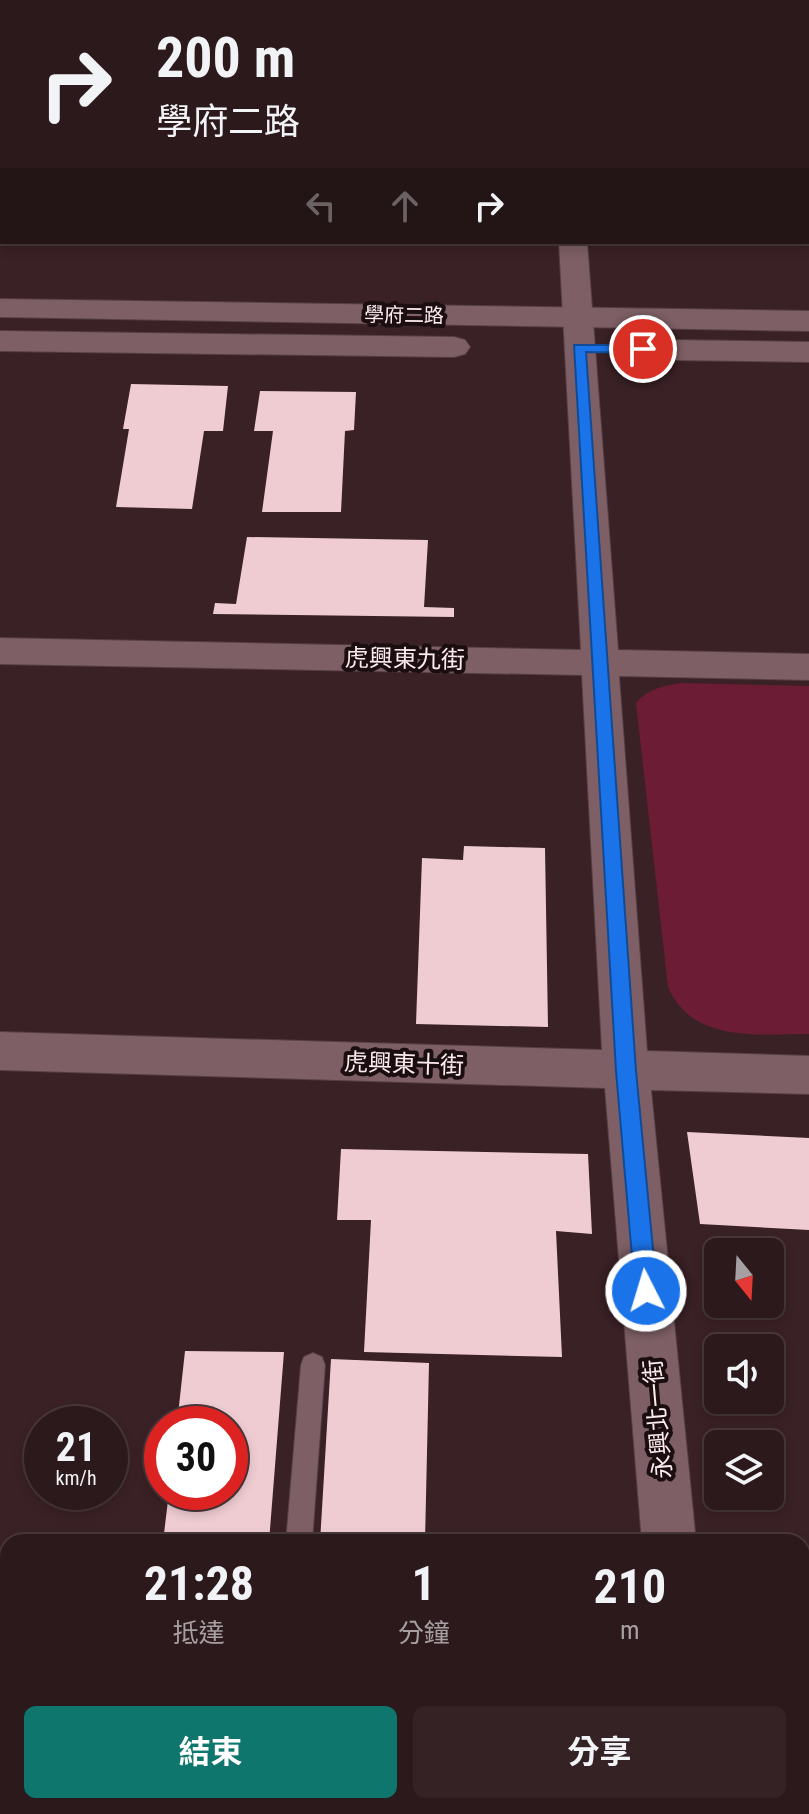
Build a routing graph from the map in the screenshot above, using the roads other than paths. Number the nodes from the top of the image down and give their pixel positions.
1 (573, 244) edge
2 (0, 308) edge
3 (809, 321) edge
4 (0, 341) edge
5 (577, 341) junction
6 (485, 347) dead end
7 (643, 349) dead end
8 (809, 352) edge
9 (0, 651) edge
10 (599, 662) junction
11 (809, 667) edge
12 (0, 1051) edge
13 (626, 1071) junction
14 (809, 1075) edge
15 (313, 1365) dead end
16 (300, 1534) edge
17 (668, 1534) edge

1 - 5 street, 永興北一街
2 - 5 street, 學府二路
3 - 5 street, 學府二路
4 - 6 street, 學府二路
5 - 10 street, 永興北一街
7 - 8 street
9 - 10 street, 虎興東九街
10 - 11 street, 虎興東九街
10 - 13 street, 永興北一街
12 - 13 street, 虎興東十街
13 - 14 street, 虎興東十街
13 - 17 street, 永興北一街
15 - 16 lane

